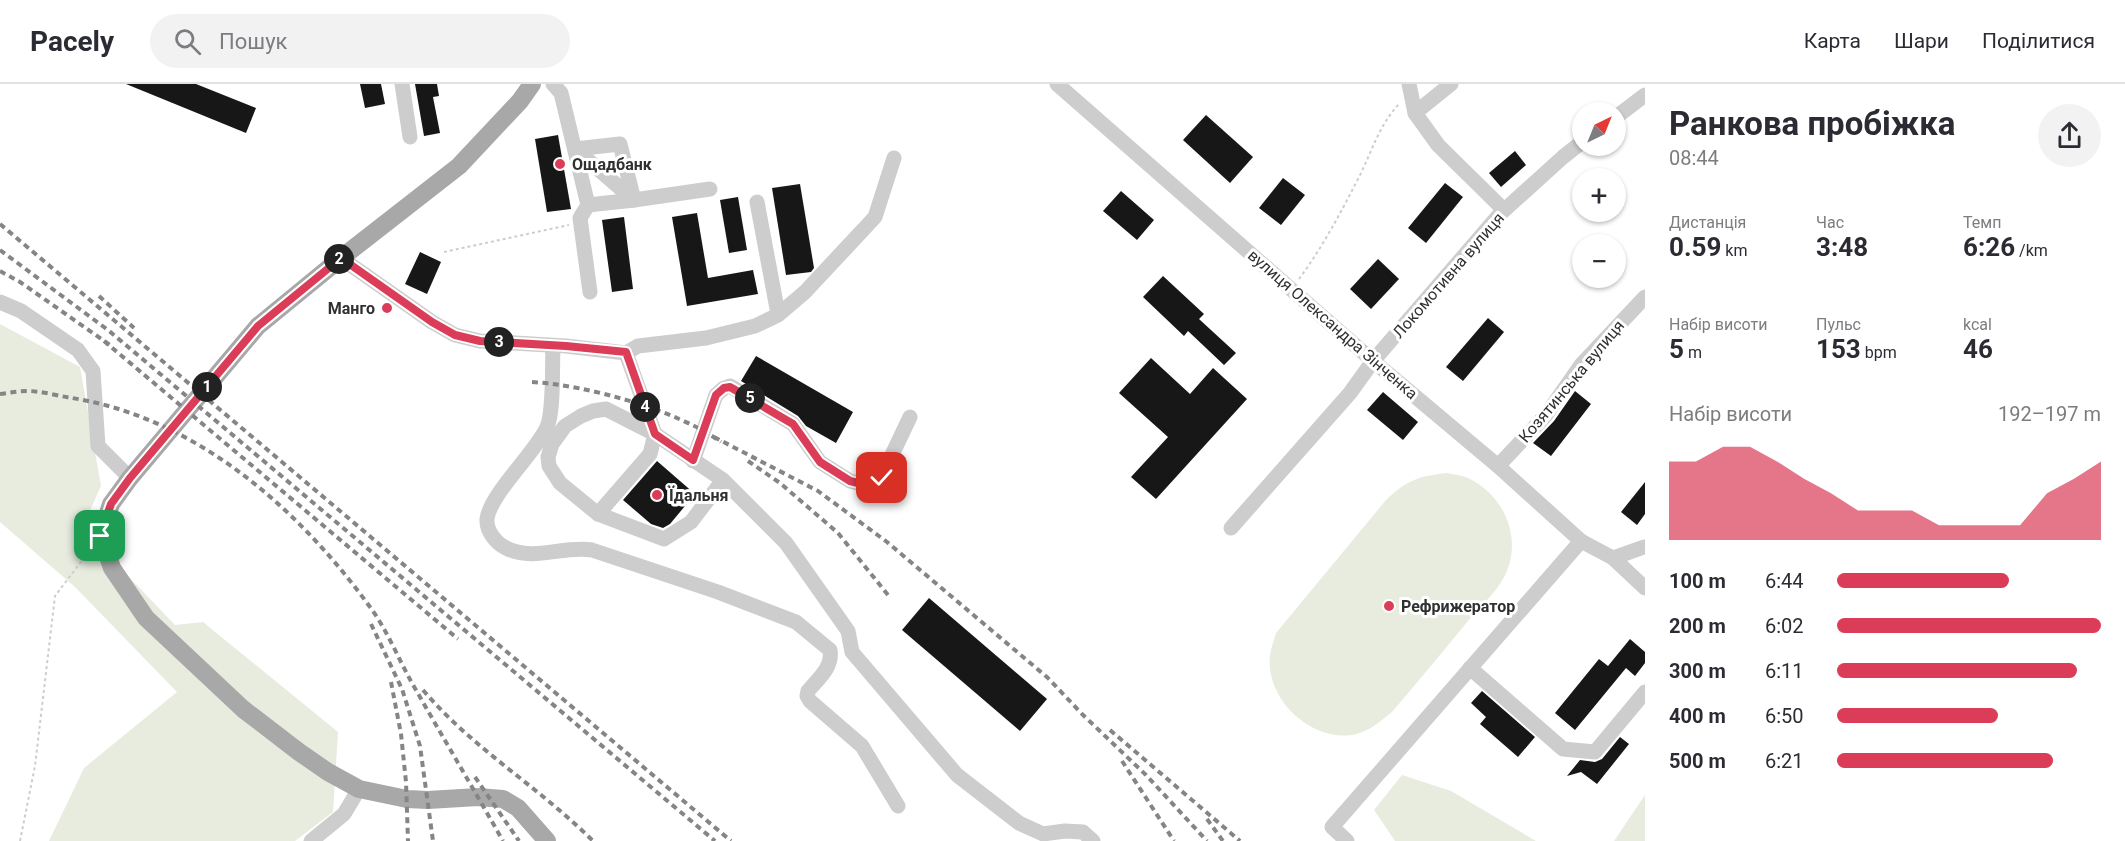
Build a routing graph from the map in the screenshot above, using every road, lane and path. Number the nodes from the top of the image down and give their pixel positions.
1 (402, 84) edge
2 (532, 84) edge
3 (553, 84) edge
4 (1057, 84) edge
5 (1451, 84) edge
6 (1410, 88) edge
7 (1643, 102) edge
8 (1626, 111) edge
9 (1414, 113) junction
10 (410, 137) dead end
11 (575, 149) junction
12 (1572, 150) edge
13 (894, 158) dead end
14 (710, 189) dead end
15 (634, 200) junction
16 (757, 202) dead end
17 (588, 205) junction
18 (1504, 210) junction
19 (580, 223) junction
20 (444, 252) dead end
21 (341, 258) junction
22 (1292, 289) junction
23 (590, 292) dead end
24 (1645, 297) edge
25 (0, 302) edge
26 (778, 314) junction
27 (560, 346) junction
28 (626, 352) junction
29 (1373, 362) junction
30 (910, 417) dead end
31 (655, 434) junction
32 (693, 460) junction
33 (1498, 466) junction
34 (130, 478) junction
35 (723, 480) junction
36 (598, 514) junction
37 (1231, 528) dead end
38 (100, 536) junction
39 (1581, 541) junction
40 (1644, 547) edge
41 (1613, 558) junction
42 (1645, 588) edge
43 (1470, 668) junction
44 (1645, 692) edge
45 (359, 789) junction
46 (898, 806) dead end
47 (20, 841) edge
48 (311, 841) edge
49 (547, 841) edge
50 (1094, 841) edge
51 (1347, 841) edge

1 - 10 street
2 - 21 main road
3 - 11 street
4 - 22 street, вулиця Олександра Зінченка
5 - 9 street
6 - 9 street
6 - 22 path
7 - 8 street
9 - 18 street
11 - 15 street
11 - 15 street
11 - 17 street
12 - 18 street, Локомотивна вулиця
13 - 26 street
14 - 15 street
15 - 17 street
16 - 26 street
17 - 19 street
18 - 29 street, Локомотивна вулиця
19 - 20 path
19 - 23 street
21 - 27 street
21 - 34 main road
22 - 29 street, вулиця Олександра Зінченка
24 - 33 street, Козятинська вулиця
25 - 34 street
26 - 28 street
27 - 28 street
27 - 46 street
28 - 31 street
29 - 33 street, вулиця Олександра Зінченка
29 - 37 street, Локомотивна вулиця
30 - 32 street
31 - 32 street
31 - 36 street
31 - 36 street
32 - 35 street
33 - 39 street, вулиця Олександра Зінченка
34 - 38 main road
35 - 36 street
35 - 50 street
38 - 45 main road
38 - 47 path
39 - 41 street, вулиця Олександра Зінченка
39 - 43 street
40 - 41 street
41 - 42 street, вулиця Олександра Зінченка
43 - 44 street
43 - 51 street
45 - 48 street
45 - 49 main road

